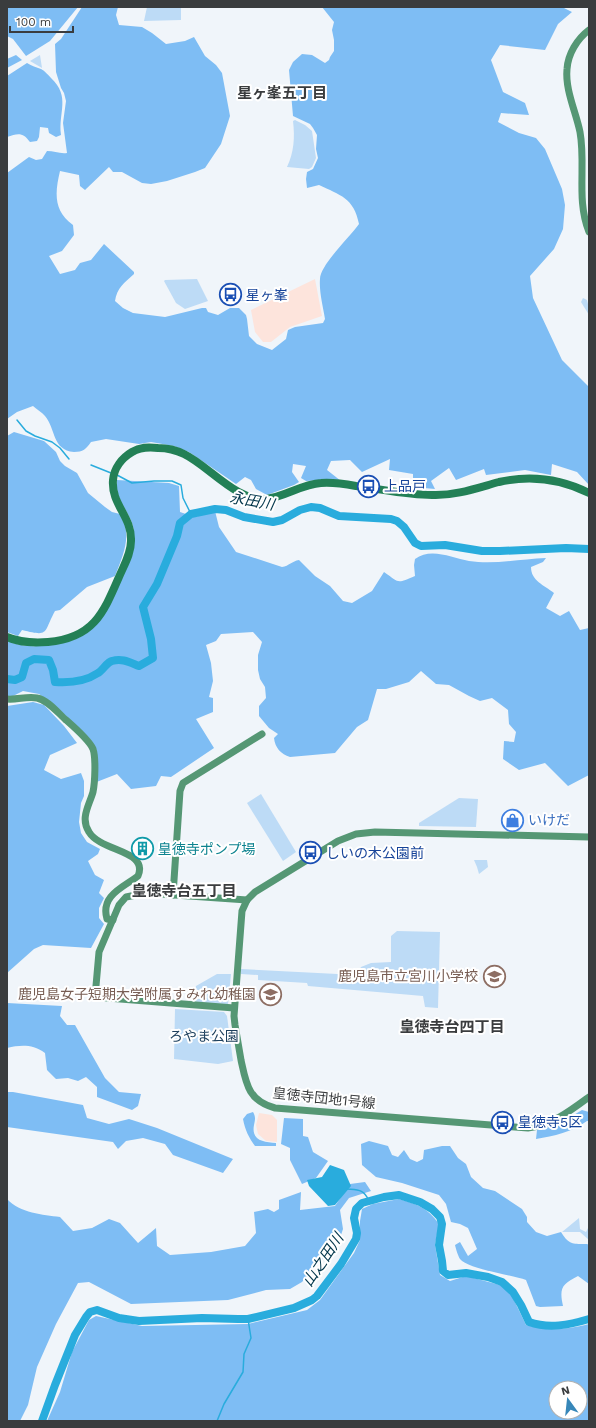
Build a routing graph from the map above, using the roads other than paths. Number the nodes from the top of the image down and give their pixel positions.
1 (589, 30) edge
2 (589, 232) edge
3 (589, 492) edge
4 (7, 637) edge
5 (7, 699) edge
6 (262, 734) dead end
7 (589, 837) edge
8 (173, 895) junction
9 (247, 900) junction
10 (112, 920) junction
11 (234, 1008) junction
12 (589, 1097) edge

1 - 2 street
3 - 4 main road
5 - 10 street
6 - 8 street
7 - 9 street
8 - 9 street
8 - 10 street
9 - 11 street, 皇徳寺団地1号線
10 - 11 street
11 - 12 street, 皇徳寺団地1号線

